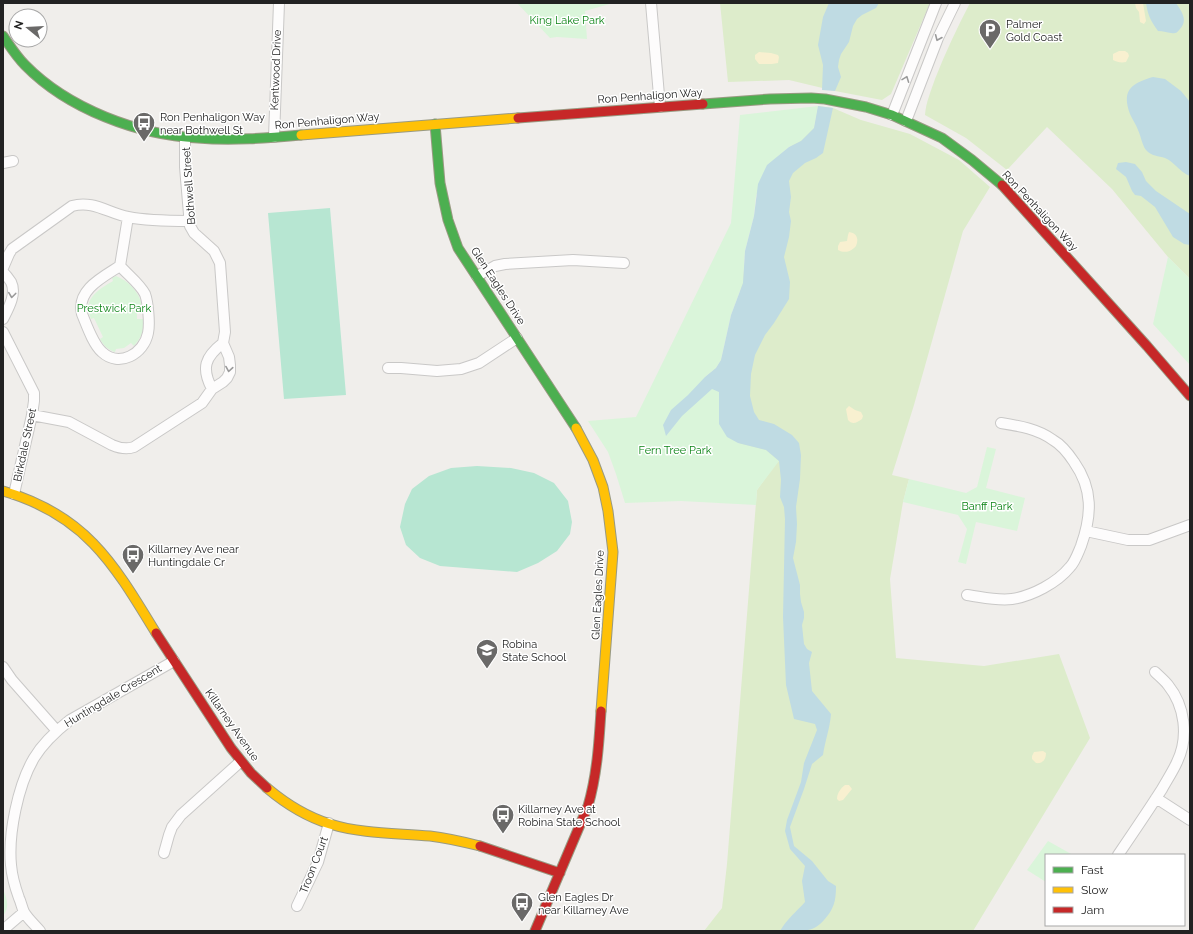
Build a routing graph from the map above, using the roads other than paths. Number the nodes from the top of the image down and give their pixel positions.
1 (279, 3) edge
2 (651, 3) edge
3 (936, 3) edge
4 (954, 3) edge
5 (3, 36) edge
6 (3, 48) edge
7 (17, 56) junction
8 (660, 107) junction
9 (892, 115) junction
10 (906, 121) junction
11 (435, 124) junction
12 (274, 137) junction
13 (185, 138) junction
14 (13, 161) dead end
15 (3, 163) edge
16 (128, 217) junction
17 (189, 221) junction
18 (624, 263) dead end
19 (120, 266) junction
20 (3, 268) edge
21 (3, 272) edge
22 (477, 276) junction
23 (3, 319) edge
24 (3, 332) edge
25 (517, 338) junction
26 (223, 343) junction
27 (388, 368) dead end
28 (212, 389) junction
29 (1190, 396) edge
30 (32, 415) junction
31 (1001, 423) dead end
32 (3, 491) edge
33 (14, 494) junction
34 (1190, 524) edge
35 (1086, 531) junction
36 (967, 595) dead end
37 (174, 661) junction
38 (3, 667) edge
39 (1155, 672) dead end
40 (57, 731) junction
41 (240, 762) junction
42 (1156, 798) junction
43 (1190, 820) edge
44 (329, 823) junction
45 (164, 853) dead end
46 (1119, 854) edge
47 (560, 873) junction
48 (298, 906) dead end
49 (24, 912) junction
50 (3, 930) edge
51 (40, 931) edge
52 (535, 931) edge

1 - 12 street, Kentwood Drive
2 - 8 street
9 -> 3 street
4 -> 10 street
5 - 7 street, Ron Penhaligon Way
6 - 7 street, Ron Penhaligon Way
7 - 13 street, Ron Penhaligon Way
8 - 9 street, Ron Penhaligon Way
8 - 11 street, Ron Penhaligon Way
9 - 10 street, Ron Penhaligon Way
10 - 29 street, Ron Penhaligon Way
11 - 12 street, Ron Penhaligon Way
11 - 22 street, Glen Eagles Drive
12 - 13 street, Ron Penhaligon Way
13 - 17 street, Bothwell Street
14 - 15 street
16 - 17 street
16 - 19 street
16 - 20 street
17 - 26 street, Bothwell Street
18 - 22 street
19 - 19 street
21 -> 23 street
22 - 25 street, Glen Eagles Drive
24 - 30 street, Birkdale Street
25 - 27 street
25 - 47 street, Glen Eagles Drive
26 - 28 street
26 -> 28 street, Bothwell Street
28 - 30 street, Bothwell Street
30 - 33 street, Birkdale Street
31 - 35 street
32 - 33 street, Killarney Avenue
33 - 37 street, Killarney Avenue
34 - 35 street
35 - 36 street
37 - 40 street, Huntingdale Crescent
37 - 41 street, Killarney Avenue
38 - 40 street
39 - 42 street
40 - 49 street, Huntingdale Crescent
41 - 44 street, Killarney Avenue
41 - 45 street
42 - 43 street
42 - 46 street
44 - 47 street, Killarney Avenue
44 - 48 street, Troon Court
47 - 52 street, Glen Eagles Drive
49 - 50 street
49 - 51 street, Huntingdale Crescent

